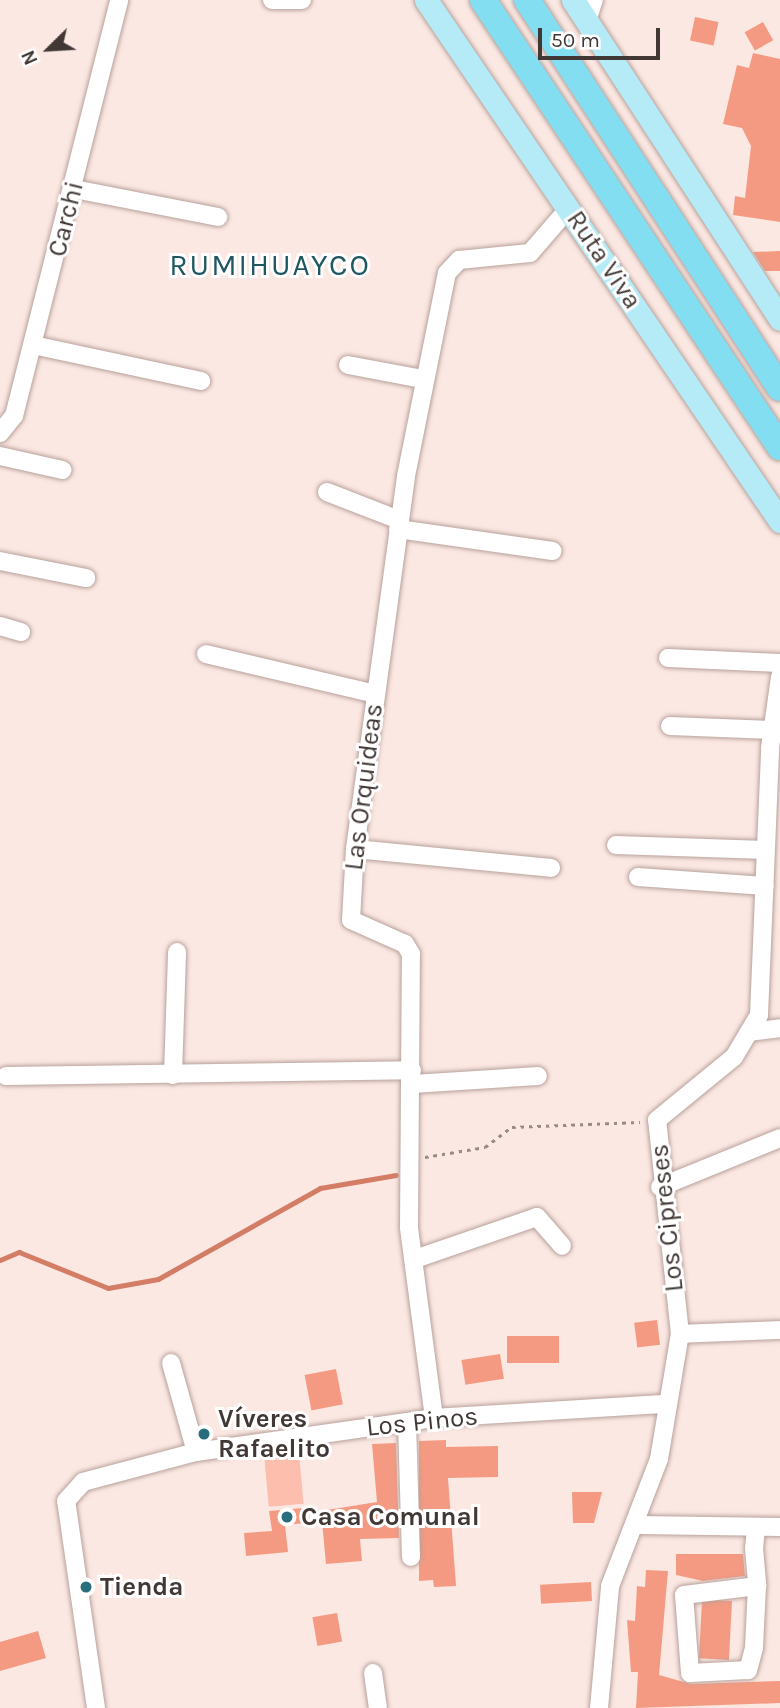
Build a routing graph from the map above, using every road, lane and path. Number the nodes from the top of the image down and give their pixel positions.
1 (119, 0) edge
2 (272, 0) edge
3 (302, 0) edge
4 (426, 0) edge
5 (483, 0) edge
6 (527, 0) edge
7 (573, 0) edge
8 (590, 10) edge
9 (75, 189) junction
10 (569, 208) junction
11 (218, 217) dead end
12 (780, 319) edge
13 (33, 345) junction
14 (348, 365) dead end
15 (422, 379) junction
16 (201, 381) dead end
17 (780, 388) edge
18 (0, 433) edge
19 (780, 447) edge
20 (0, 456) edge
21 (62, 470) dead end
22 (327, 492) dead end
23 (780, 521) edge
24 (398, 524) junction
25 (552, 551) dead end
26 (0, 561) edge
27 (86, 578) dead end
28 (0, 626) edge
29 (21, 632) dead end
30 (206, 653) dead end
31 (668, 657) dead end
32 (780, 663) edge
33 (780, 677) edge
34 (375, 694) junction
35 (670, 726) dead end
36 (772, 730) junction
37 (616, 845) dead end
38 (355, 849) junction
39 (766, 850) junction
40 (551, 868) dead end
41 (638, 877) dead end
42 (765, 886) junction
43 (177, 952) dead end
44 (780, 1028) edge
45 (749, 1032) junction
46 (173, 1075) junction
47 (6, 1076) dead end
48 (538, 1076) dead end
49 (412, 1077) junction
50 (657, 1120) junction
51 (780, 1138) edge
52 (409, 1157) junction
53 (660, 1187) junction
54 (562, 1246) dead end
55 (415, 1259) junction
56 (780, 1330) edge
57 (680, 1334) junction
58 (171, 1363) dead end
59 (666, 1404) junction
60 (435, 1418) junction
61 (407, 1422) junction
62 (196, 1452) junction
63 (637, 1525) junction
64 (756, 1527) junction
65 (780, 1527) edge
66 (411, 1557) dead end
67 (757, 1586) junction
68 (373, 1673) dead end
69 (96, 1708) edge
70 (378, 1708) edge
71 (600, 1708) edge

1 - 9 street, Carchi
2 - 3 street
4 - 10 main road, Ruta Viva
5 - 19 highway, Ruta Viva
6 - 17 highway
7 - 8 main road
8 - 12 main road
9 - 11 street
9 - 13 street, Carchi
10 - 15 street, Las Orquideas
10 - 23 main road, Ruta Viva
13 - 16 street
13 - 18 street, Carchi
14 - 15 street
15 - 24 street, Las Orquideas
20 - 21 street
22 - 24 street
24 - 25 street
24 - 34 street, Las Orquideas
26 - 27 street
28 - 29 street
30 - 34 street
31 - 32 street
33 - 36 street, Los Cipreses
34 - 38 street, Las Orquideas
35 - 36 street
36 - 39 street, Los Cipreses
37 - 39 street
38 - 40 street
38 - 49 street, Las Orquideas
39 - 42 street, Los Cipreses
41 - 42 street
42 - 45 street, Los Cipreses
43 - 46 street
44 - 45 street
45 - 50 street, Los Cipreses
46 - 47 street
46 - 49 street
48 - 49 street
49 - 52 street, Las Orquideas
50 - 52 path
50 - 53 street, Los Cipreses
51 - 53 street
52 - 55 street, Las Orquideas
53 - 57 street, Los Cipreses
54 - 55 street
55 - 60 street, Las Orquideas
56 - 57 street
57 - 59 street, Los Cipreses
58 - 62 street
59 - 60 street, Los Pinos
59 - 63 street, Los Cipreses
60 - 61 street, Los Pinos
61 - 62 street, Los Pinos
61 - 66 street
62 - 69 street, Los Pinos
63 - 64 street
63 - 71 street, Los Cipreses
64 - 65 street
64 - 67 street
67 - 67 street
68 - 70 street

